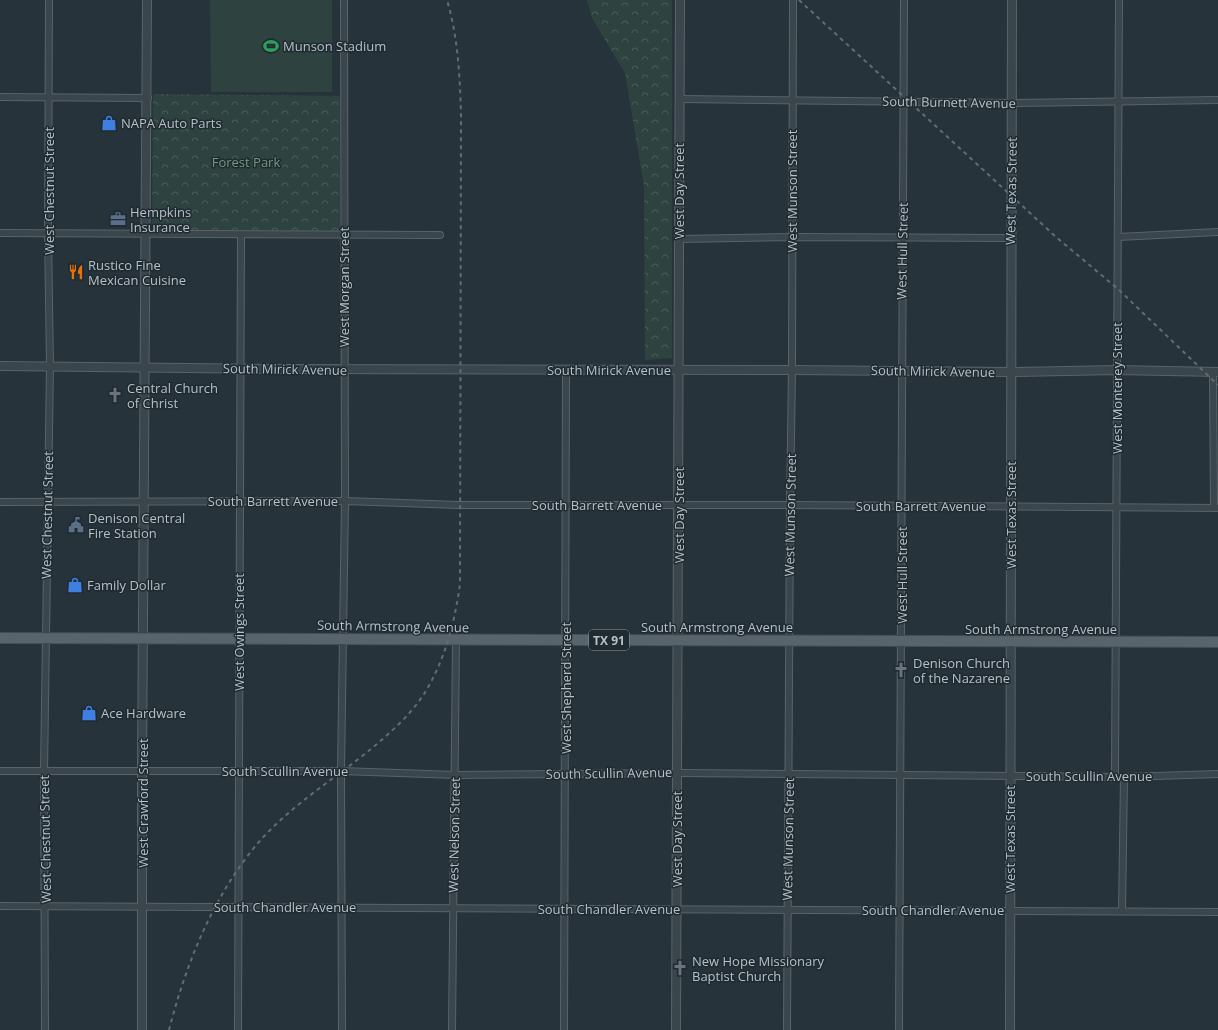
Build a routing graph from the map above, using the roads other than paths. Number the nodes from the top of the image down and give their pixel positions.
1 (49, 0) edge
2 (148, 0) edge
3 (344, 0) edge
4 (680, 0) edge
5 (792, 0) edge
6 (904, 0) edge
7 (1012, 0) edge
8 (1119, 0) edge
9 (0, 97) edge
10 (49, 98) junction
11 (148, 98) junction
12 (680, 99) junction
13 (792, 99) junction
14 (1218, 100) edge
15 (1118, 101) junction
16 (904, 102) junction
17 (1012, 103) junction
18 (1218, 232) edge
19 (0, 233) edge
20 (48, 233) junction
21 (146, 234) junction
22 (241, 235) junction
23 (344, 235) junction
24 (440, 235) dead end
25 (792, 237) junction
26 (1118, 237) junction
27 (902, 238) junction
28 (1011, 238) junction
29 (679, 239) junction
30 (0, 366) edge
31 (50, 366) junction
32 (145, 367) junction
33 (241, 369) junction
34 (344, 370) junction
35 (566, 370) junction
36 (679, 370) junction
37 (792, 370) junction
38 (1116, 370) junction
39 (901, 371) junction
40 (1011, 372) junction
41 (1215, 372) edge
42 (144, 501) junction
43 (345, 501) junction
44 (0, 502) edge
45 (47, 502) junction
46 (240, 502) junction
47 (567, 505) junction
48 (790, 505) junction
49 (679, 506) junction
50 (902, 506) junction
51 (1010, 506) junction
52 (1216, 507) edge
53 (1117, 508) junction
54 (240, 637) junction
55 (0, 638) edge
56 (46, 638) junction
57 (144, 638) junction
58 (342, 638) junction
59 (456, 639) junction
60 (566, 640) junction
61 (678, 640) junction
62 (789, 641) junction
63 (901, 641) junction
64 (1011, 642) junction
65 (1116, 642) junction
66 (1218, 642) edge
67 (0, 771) edge
68 (44, 771) junction
69 (142, 771) junction
70 (238, 771) junction
71 (341, 771) junction
72 (677, 773) junction
73 (566, 774) junction
74 (789, 774) junction
75 (1218, 774) edge
76 (456, 775) junction
77 (900, 775) junction
78 (1011, 776) junction
79 (1115, 776) junction
80 (1124, 777) junction
81 (0, 906) edge
82 (239, 906) junction
83 (46, 907) junction
84 (142, 908) junction
85 (341, 908) junction
86 (453, 908) junction
87 (565, 908) junction
88 (676, 909) junction
89 (788, 909) junction
90 (1010, 910) junction
91 (900, 911) junction
92 (1122, 912) junction
93 (1218, 912) edge
94 (45, 1030) edge
95 (142, 1030) edge
96 (238, 1030) edge
97 (342, 1030) edge
98 (452, 1030) edge
99 (564, 1030) edge
100 (676, 1030) edge
101 (787, 1030) edge
102 (899, 1030) edge
103 (1010, 1030) edge

1 - 10 street, West Chestnut Street
2 - 11 street, West Crawford Street
3 - 23 street, West Morgan Street
4 - 12 street, West Day Street
5 - 13 street, West Munson Street
6 - 16 street, West Hull Street
7 - 17 street, West Texas Street
8 - 15 street, West Monterey Street
9 - 10 street
10 - 11 street
10 - 20 street, West Chestnut Street
11 - 21 street, West Crawford Street
12 - 13 street, South Burnett Avenue
12 - 29 street, West Day Street
13 - 16 street, South Burnett Avenue
13 - 25 street, West Munson Street
14 - 15 street, South Burnett Avenue
15 - 17 street, South Burnett Avenue
15 - 26 street, West Monterey Street
16 - 17 street, South Burnett Avenue
16 - 27 street, West Hull Street
17 - 28 street, West Texas Street
18 - 26 street
19 - 20 street
20 - 21 street
20 - 31 street, West Chestnut Street
21 - 22 street
21 - 32 street, West Crawford Street
22 - 23 street
22 - 33 street, West Owings Street
23 - 24 street
23 - 34 street, West Morgan Street
25 - 27 street
25 - 29 street
25 - 37 street, West Munson Street
26 - 38 street, West Monterey Street
27 - 28 street
27 - 39 street, West Hull Street
28 - 40 street, West Texas Street
29 - 36 street, West Day Street
30 - 31 street, South Mirick Avenue
31 - 32 street, South Mirick Avenue
31 - 45 street, West Chestnut Street
32 - 33 street, South Mirick Avenue
32 - 42 street, West Crawford Street
33 - 34 street, South Mirick Avenue
33 - 46 street, West Owings Street
34 - 35 street, South Mirick Avenue
34 - 43 street, West Morgan Street
35 - 36 street, South Mirick Avenue
35 - 47 street, West Shepherd Street
36 - 37 street, South Mirick Avenue
36 - 49 street, West Day Street
37 - 39 street, South Mirick Avenue
37 - 48 street, West Munson Street
38 - 40 street, South Mirick Avenue
38 - 41 street, South Mirick Avenue
38 - 53 street, West Monterey Street
39 - 40 street, South Mirick Avenue
39 - 50 street, West Hull Street
40 - 51 street, West Texas Street
41 - 52 street
42 - 45 street, South Barrett Avenue
42 - 46 street, South Barrett Avenue
42 - 57 street, West Crawford Street
43 - 46 street, South Barrett Avenue
43 - 47 street, South Barrett Avenue
43 - 58 street, West Morgan Street
44 - 45 street, South Barrett Avenue
45 - 56 street, West Chestnut Street
46 - 54 street, West Owings Street
47 - 49 street, South Barrett Avenue
47 - 60 street, West Shepherd Street
48 - 49 street, South Barrett Avenue
48 - 50 street, South Barrett Avenue
48 - 62 street, West Munson Street
49 - 61 street, West Day Street
50 - 51 street, South Barrett Avenue
50 - 63 street, West Hull Street
51 - 53 street, South Barrett Avenue
51 - 64 street, West Texas Street
52 - 53 street, South Barrett Avenue
53 - 65 street, West Monterey Street
54 - 57 main road, South Armstrong Avenue / TX 91
54 - 58 main road, South Armstrong Avenue / TX 91
54 - 70 street, West Owings Street
55 - 56 main road, South Armstrong Avenue / TX 91
56 - 57 main road, South Armstrong Avenue / TX 91
56 - 68 street, West Chestnut Street
57 - 69 street, West Crawford Street
58 - 59 main road, South Armstrong Avenue / TX 91
58 - 71 street, West Morgan Street
59 - 60 main road, South Armstrong Avenue / TX 91
59 - 76 street, West Nelson Street
60 - 61 main road, South Armstrong Avenue / TX 91
60 - 73 street, West Shepherd Street
61 - 62 main road, South Armstrong Avenue / TX 91
61 - 72 street, West Day Street
62 - 63 main road, South Armstrong Avenue / TX 91
62 - 74 street, West Munson Street
63 - 64 main road, South Armstrong Avenue / TX 91
63 - 77 street, West Hull Street
64 - 65 main road, South Armstrong Avenue / TX 91
64 - 78 street, West Texas Street
65 - 66 main road, South Armstrong Avenue / TX 91
65 - 79 street, West Monterey Street
67 - 68 street, South Scullin Avenue
68 - 69 street, South Scullin Avenue
68 - 83 street, West Chestnut Street
69 - 70 street, South Scullin Avenue
69 - 84 street, West Crawford Street
70 - 71 street, South Scullin Avenue
70 - 82 street, West Owings Street
71 - 76 street, South Scullin Avenue
71 - 85 street, West Morgan Street
72 - 73 street, South Scullin Avenue
72 - 74 street, South Scullin Avenue
72 - 88 street, West Day Street
73 - 76 street, South Scullin Avenue
73 - 87 street, West Shepherd Street
74 - 77 street, South Scullin Avenue
74 - 89 street, West Munson Street
75 - 80 street, South Scullin Avenue
76 - 86 street, West Nelson Street
77 - 78 street, South Scullin Avenue
77 - 91 street, West Hull Street
78 - 79 street, South Scullin Avenue
78 - 90 street, West Texas Street
79 - 80 street, South Scullin Avenue
80 - 92 street
81 - 83 street, South Chandler Avenue
82 - 84 street, South Chandler Avenue
82 - 85 street, South Chandler Avenue
82 - 96 street, West Owings Street
83 - 84 street, South Chandler Avenue
83 - 94 street, West Chestnut Street
84 - 95 street, West Crawford Street
85 - 86 street, South Chandler Avenue
85 - 97 street, West Morgan Street
86 - 87 street, South Chandler Avenue
86 - 98 street, West Nelson Street
87 - 88 street, South Chandler Avenue
87 - 99 street, West Shepherd Street
88 - 89 street, South Chandler Avenue
88 - 100 street, West Day Street
89 - 91 street, South Chandler Avenue
89 - 101 street, West Munson Street
90 - 91 street, South Chandler Avenue
90 - 92 street, South Chandler Avenue
90 - 103 street, West Texas Street
91 - 102 street, West Hull Street
92 - 93 street, South Chandler Avenue

